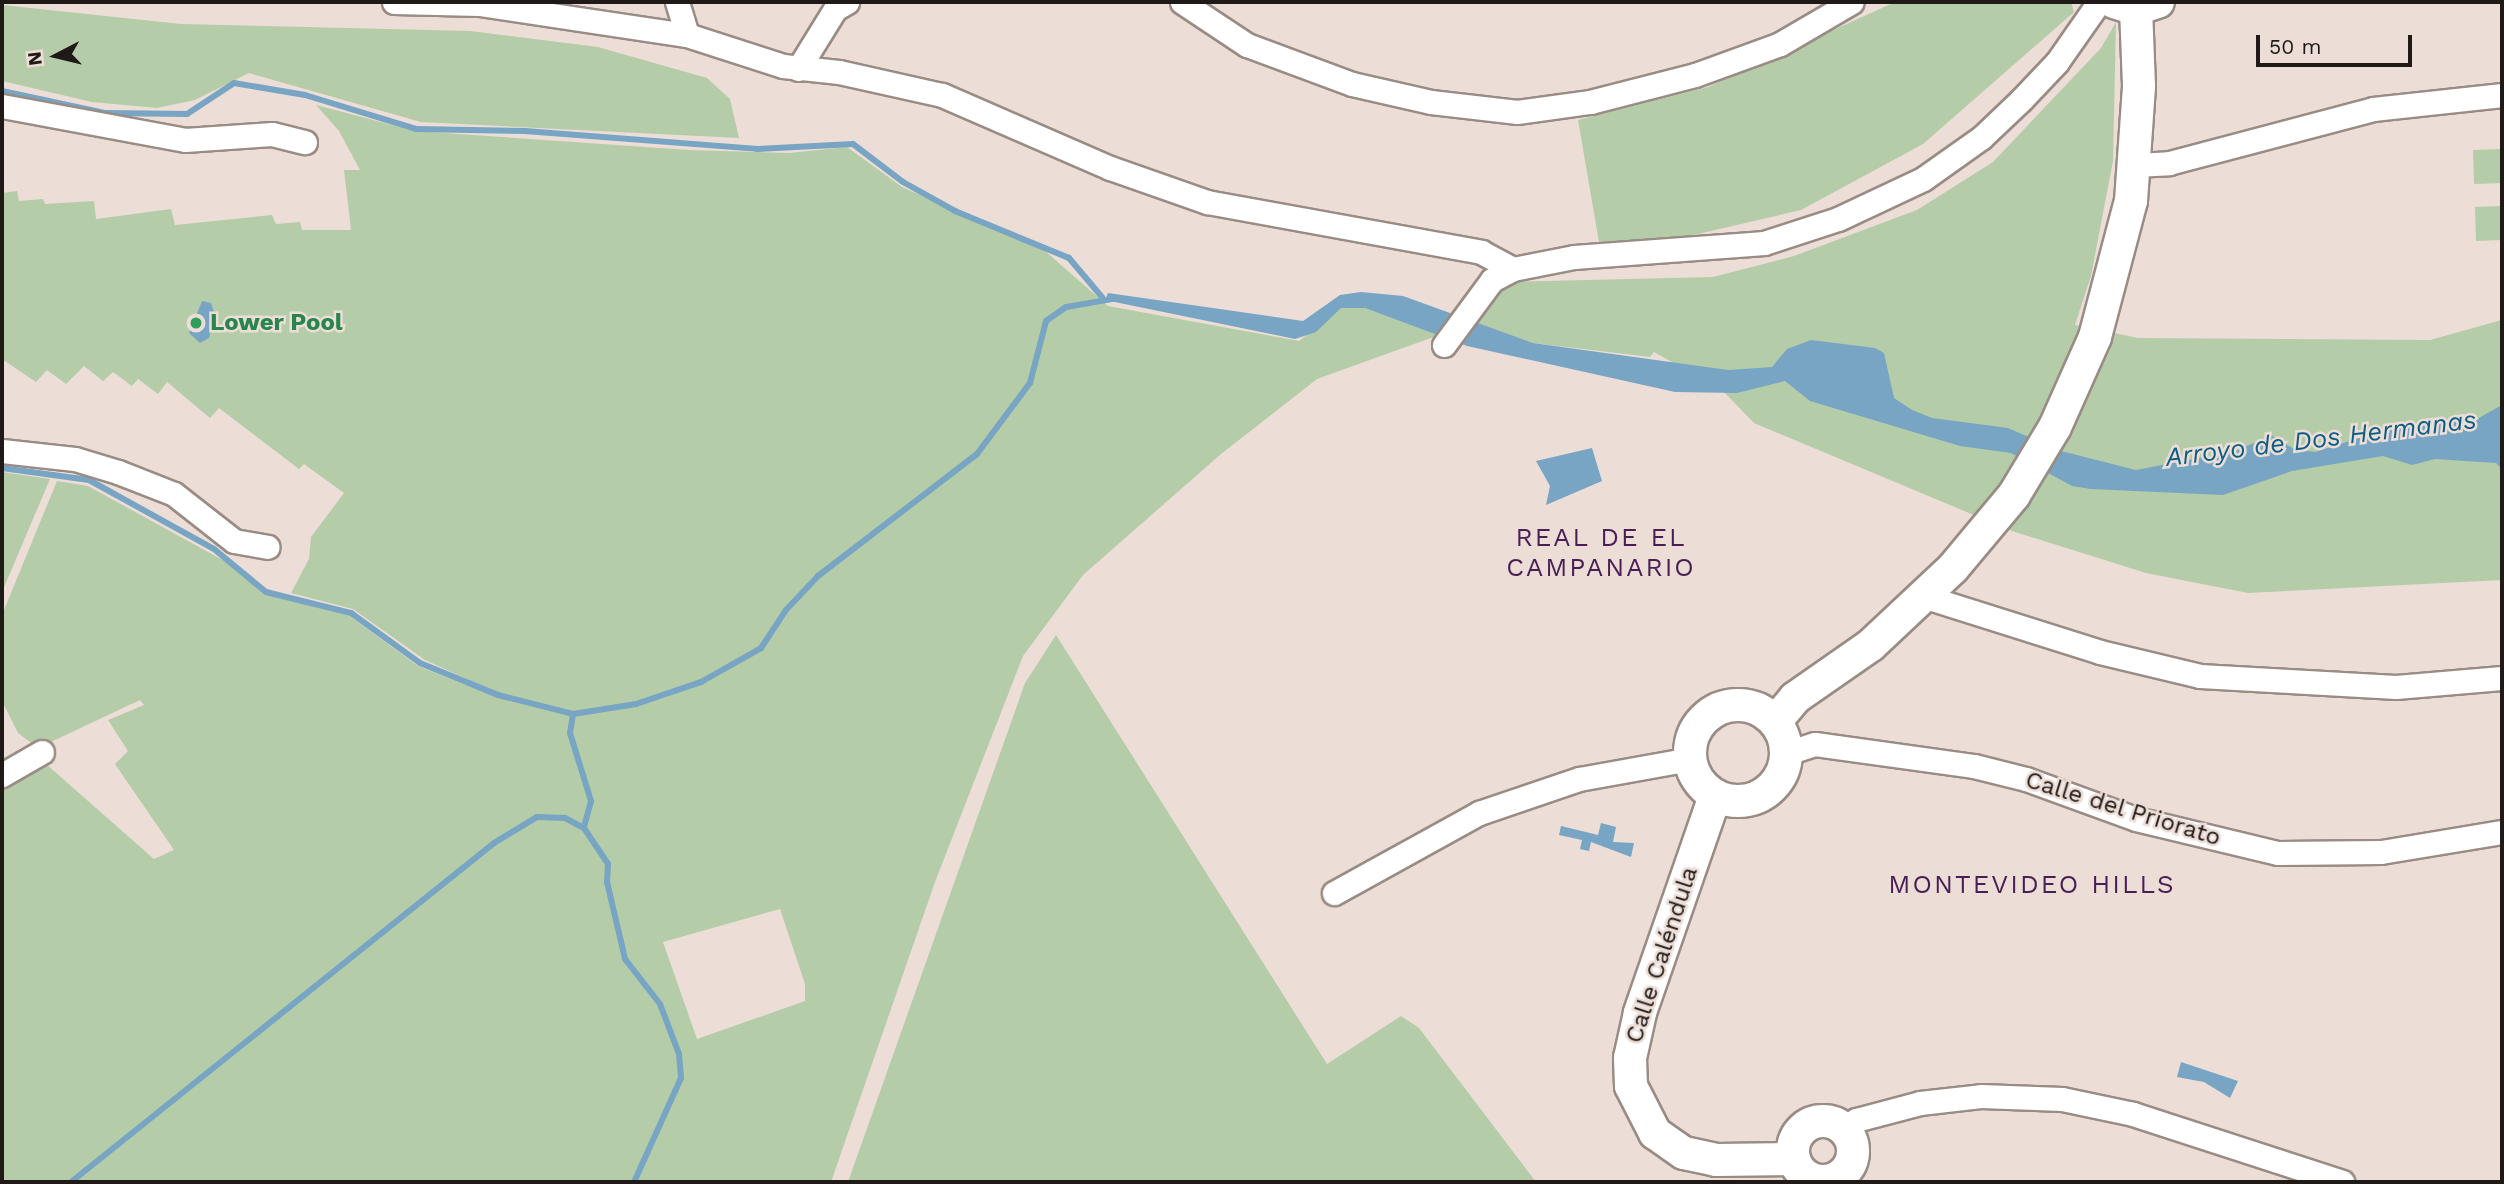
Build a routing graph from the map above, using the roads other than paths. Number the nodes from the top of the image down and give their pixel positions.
1 (394, 2) edge
2 (677, 2) edge
3 (847, 2) edge
4 (1182, 2) edge
5 (1852, 2) edge
6 (2099, 2) edge
7 (2136, 4) edge
8 (687, 35) junction
9 (798, 69) junction
10 (2502, 95) edge
11 (2, 106) edge
12 (305, 142) dead end
13 (2135, 164) junction
14 (1513, 269) junction
15 (1444, 345) dead end
16 (2, 450) edge
17 (267, 547) dead end
18 (1926, 597) junction
19 (2502, 678) edge
20 (1775, 722) junction
21 (42, 752) dead end
22 (1787, 753) junction
23 (1690, 759) junction
24 (2, 775) edge
25 (1715, 796) junction
26 (2502, 832) edge
27 (1334, 893) dead end
28 (1844, 1130) junction
29 (1794, 1159) junction
30 (1847, 1178) edge
31 (2342, 1182) edge

1 - 8 street
2 - 8 street
3 - 9 street
4 - 5 street
6 - 14 street
7 - 13 street
8 - 9 street
9 - 14 street
10 - 13 street
11 - 12 street
13 - 18 street
14 - 15 street
16 - 17 street
18 - 19 street
18 - 20 street
20 - 22 street
20 - 23 street
21 - 24 street
22 - 25 street
22 - 26 street, Calle del Priorato
23 - 25 street
23 - 27 street
25 - 29 street, Calle Caléndula
28 - 29 street
28 - 30 street
28 - 31 street
29 - 30 street

